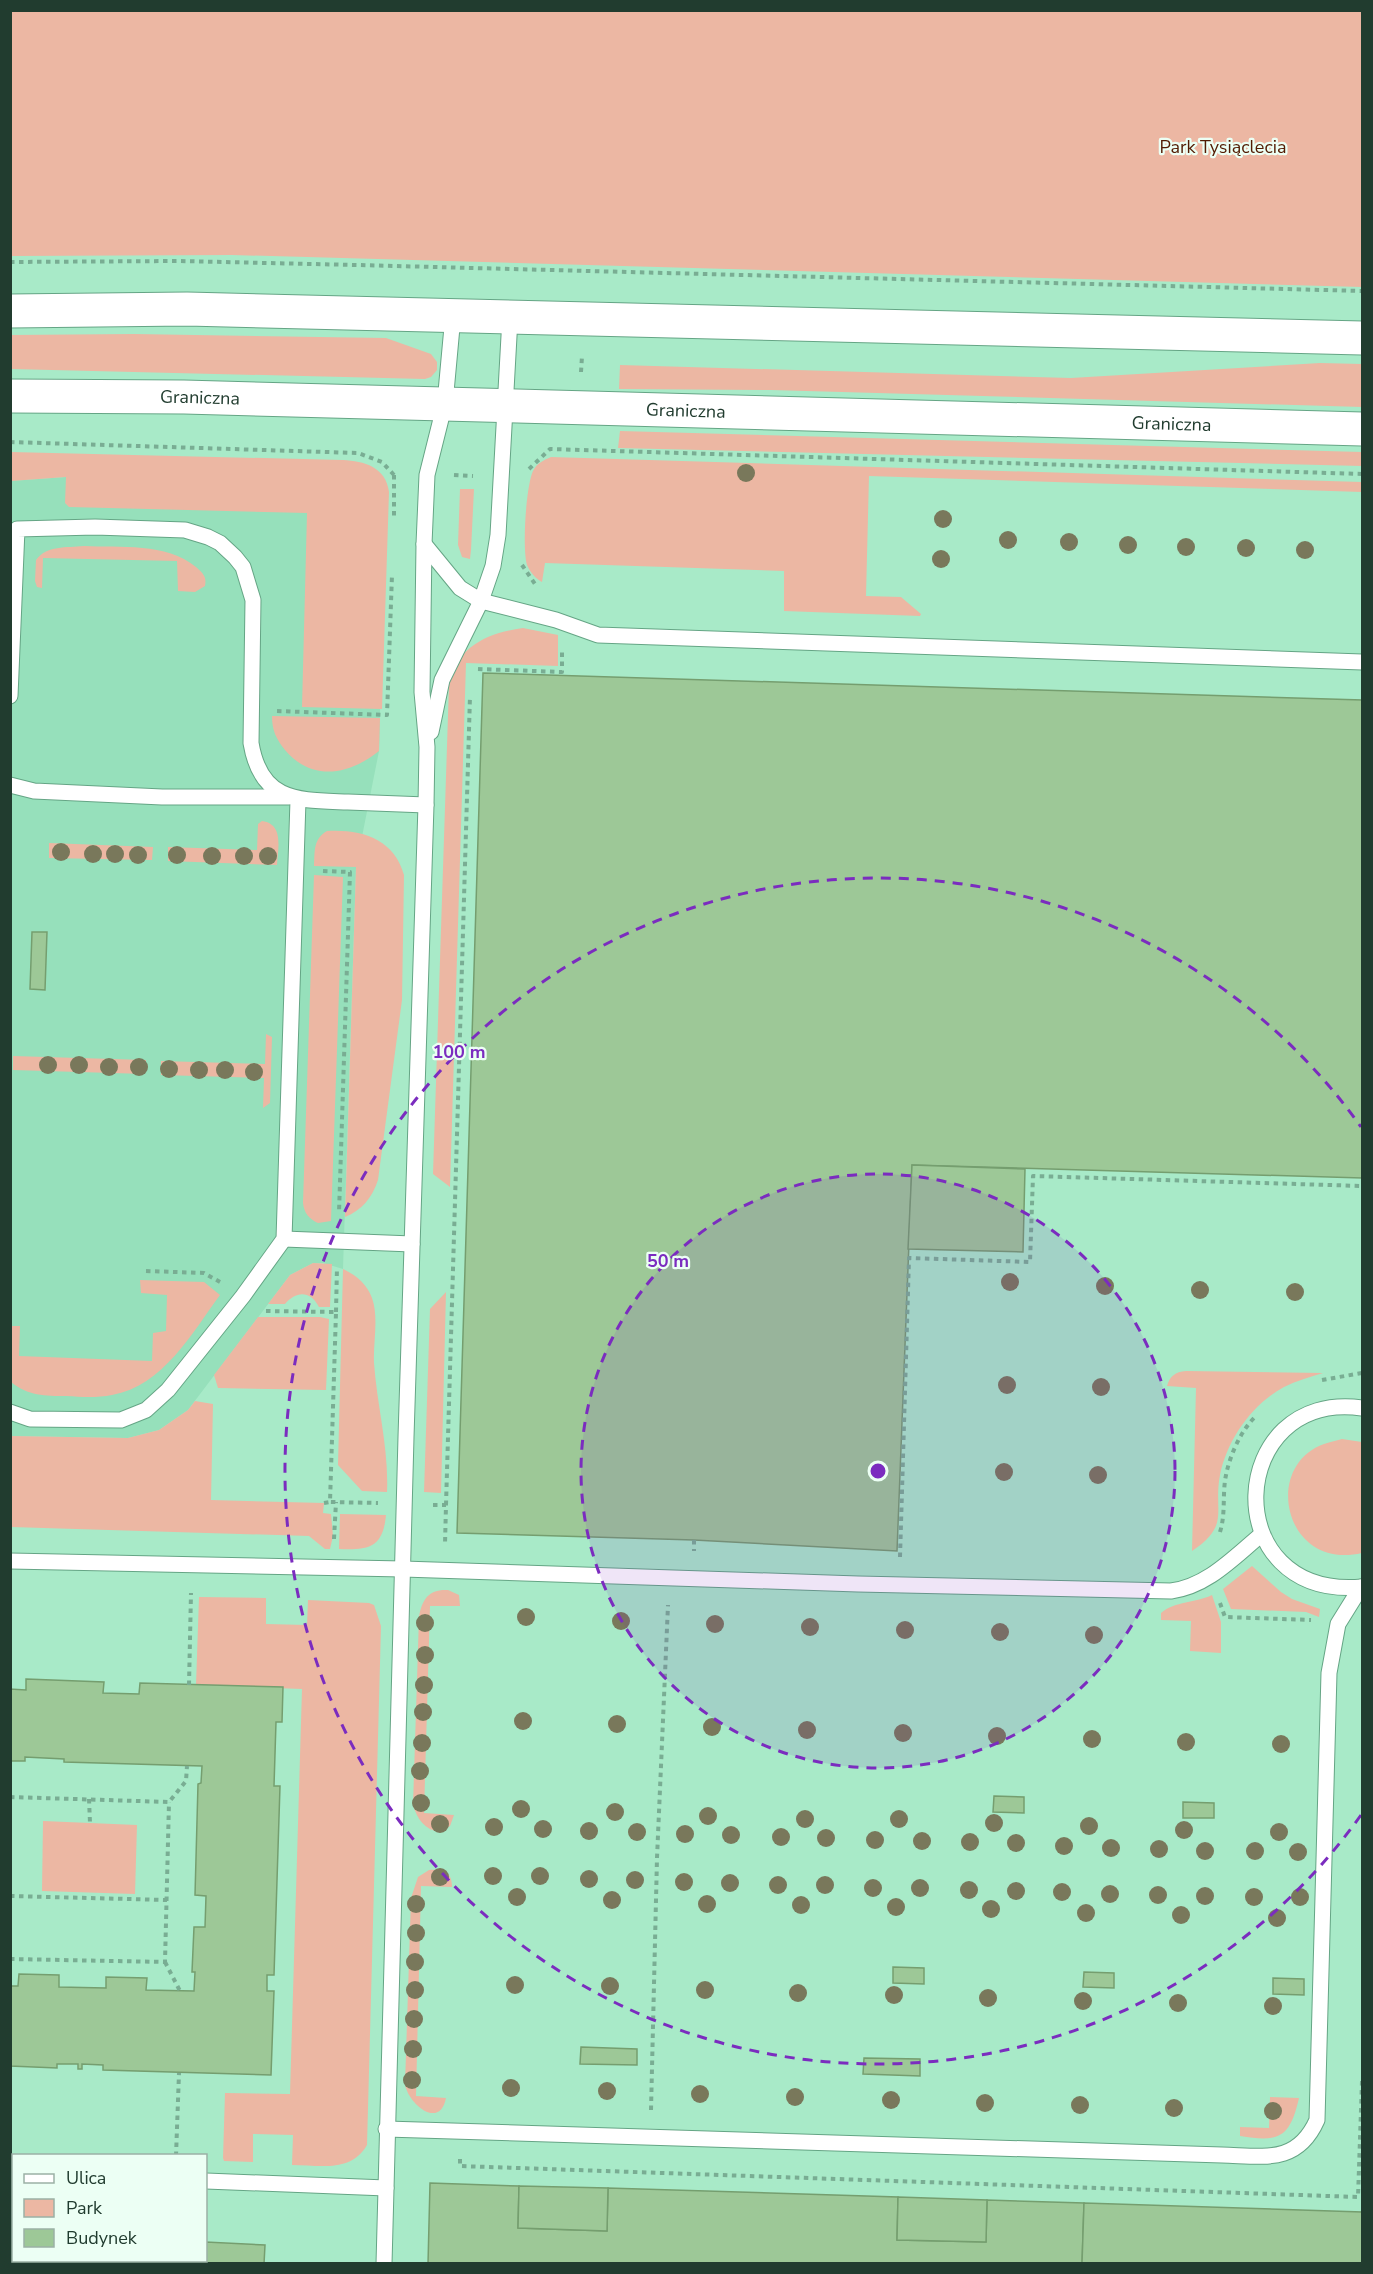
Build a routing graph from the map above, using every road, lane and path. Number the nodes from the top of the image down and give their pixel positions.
1 (10, 262) edge
2 (1362, 291) edge
3 (10, 311) edge
4 (453, 316) junction
5 (510, 318) junction
6 (584, 319) junction
7 (1362, 338) edge
8 (10, 396) edge
9 (445, 403) junction
10 (505, 405) junction
11 (580, 406) junction
12 (1362, 429) edge
13 (10, 442) edge
14 (577, 449) junction
15 (1362, 474) edge
16 (394, 475) junction
17 (427, 475) junction
18 (501, 476) junction
19 (394, 520) dead end
20 (14, 530) edge
21 (424, 544) junction
22 (521, 556) dead end
23 (393, 566) dead end
24 (481, 601) junction
25 (562, 623) junction
26 (1362, 662) edge
27 (471, 669) dead end
28 (470, 693) dead end
29 (10, 696) edge
30 (251, 710) junction
31 (427, 747) junction
32 (10, 785) edge
33 (294, 799) junction
34 (426, 804) junction
35 (296, 871) junction
36 (1362, 1186) edge
37 (339, 1218) dead end
38 (284, 1239) junction
39 (412, 1244) junction
40 (337, 1267) dead end
41 (146, 1271) dead end
42 (225, 1286) dead end
43 (266, 1311) dead end
44 (336, 1312) junction
45 (1362, 1408) edge
46 (10, 1412) edge
47 (330, 1502) junction
48 (324, 1503) dead end
49 (405, 1504) junction
50 (446, 1505) junction
51 (1262, 1534) junction
52 (694, 1540) dead end
53 (457, 1544) dead end
54 (706, 1552) dead end
55 (896, 1559) dead end
56 (10, 1561) edge
57 (403, 1569) junction
58 (669, 1577) junction
59 (1362, 1587) edge
60 (192, 1588) dead end
61 (1220, 1601) dead end
62 (1318, 1620) dead end
63 (189, 1685) dead end
64 (187, 1766) dead end
65 (10, 1797) edge
66 (89, 1799) junction
67 (169, 1802) junction
68 (90, 1823) dead end
69 (10, 1896) edge
70 (167, 1900) junction
71 (10, 1959) edge
72 (165, 1962) junction
73 (180, 1991) dead end
74 (179, 2073) dead end
75 (386, 2129) junction
76 (650, 2137) junction
77 (176, 2154) edge
78 (207, 2181) edge
79 (386, 2188) junction
80 (384, 2264) edge

1 - 2 path
3 - 4 main road
4 - 5 main road
4 - 9 lane
5 - 6 main road
5 - 10 lane
6 - 7 main road
6 - 11 path
8 - 9 main road, Graniczna
9 - 10 main road, Graniczna
9 - 17 lane
10 - 11 main road, Graniczna
10 - 18 lane
11 - 12 main road, Graniczna
11 - 14 path
13 - 16 path
14 - 15 path
14 - 18 path
16 - 17 path
16 - 19 path
17 - 18 path
17 - 21 lane
18 - 24 lane
20 - 29 lane
20 - 30 lane
21 - 24 lane
21 - 31 lane
22 - 25 path
23 - 30 path
24 - 25 lane
24 - 31 lane
25 - 26 lane
25 - 27 path
28 - 50 path
30 - 33 lane
31 - 34 lane
32 - 33 lane
33 - 34 lane
33 - 35 lane
34 - 39 lane
35 - 37 path
35 - 38 lane
36 - 55 path
38 - 39 lane
38 - 46 lane
39 - 49 lane
40 - 44 path
41 - 42 path
43 - 44 path
44 - 47 path
45 - 51 lane
47 - 48 path
47 - 49 path
49 - 50 path
49 - 57 lane
50 - 53 path
51 - 58 lane
51 - 59 lane
52 - 54 path
56 - 57 lane
57 - 58 lane
57 - 75 lane
58 - 76 path
59 - 76 lane
60 - 63 path
61 - 62 path
64 - 67 path
65 - 66 path
66 - 67 path
66 - 68 path
67 - 70 path
69 - 70 path
70 - 72 path
71 - 72 path
72 - 73 path
74 - 77 path
75 - 76 lane
75 - 79 lane
78 - 79 lane
79 - 80 lane

